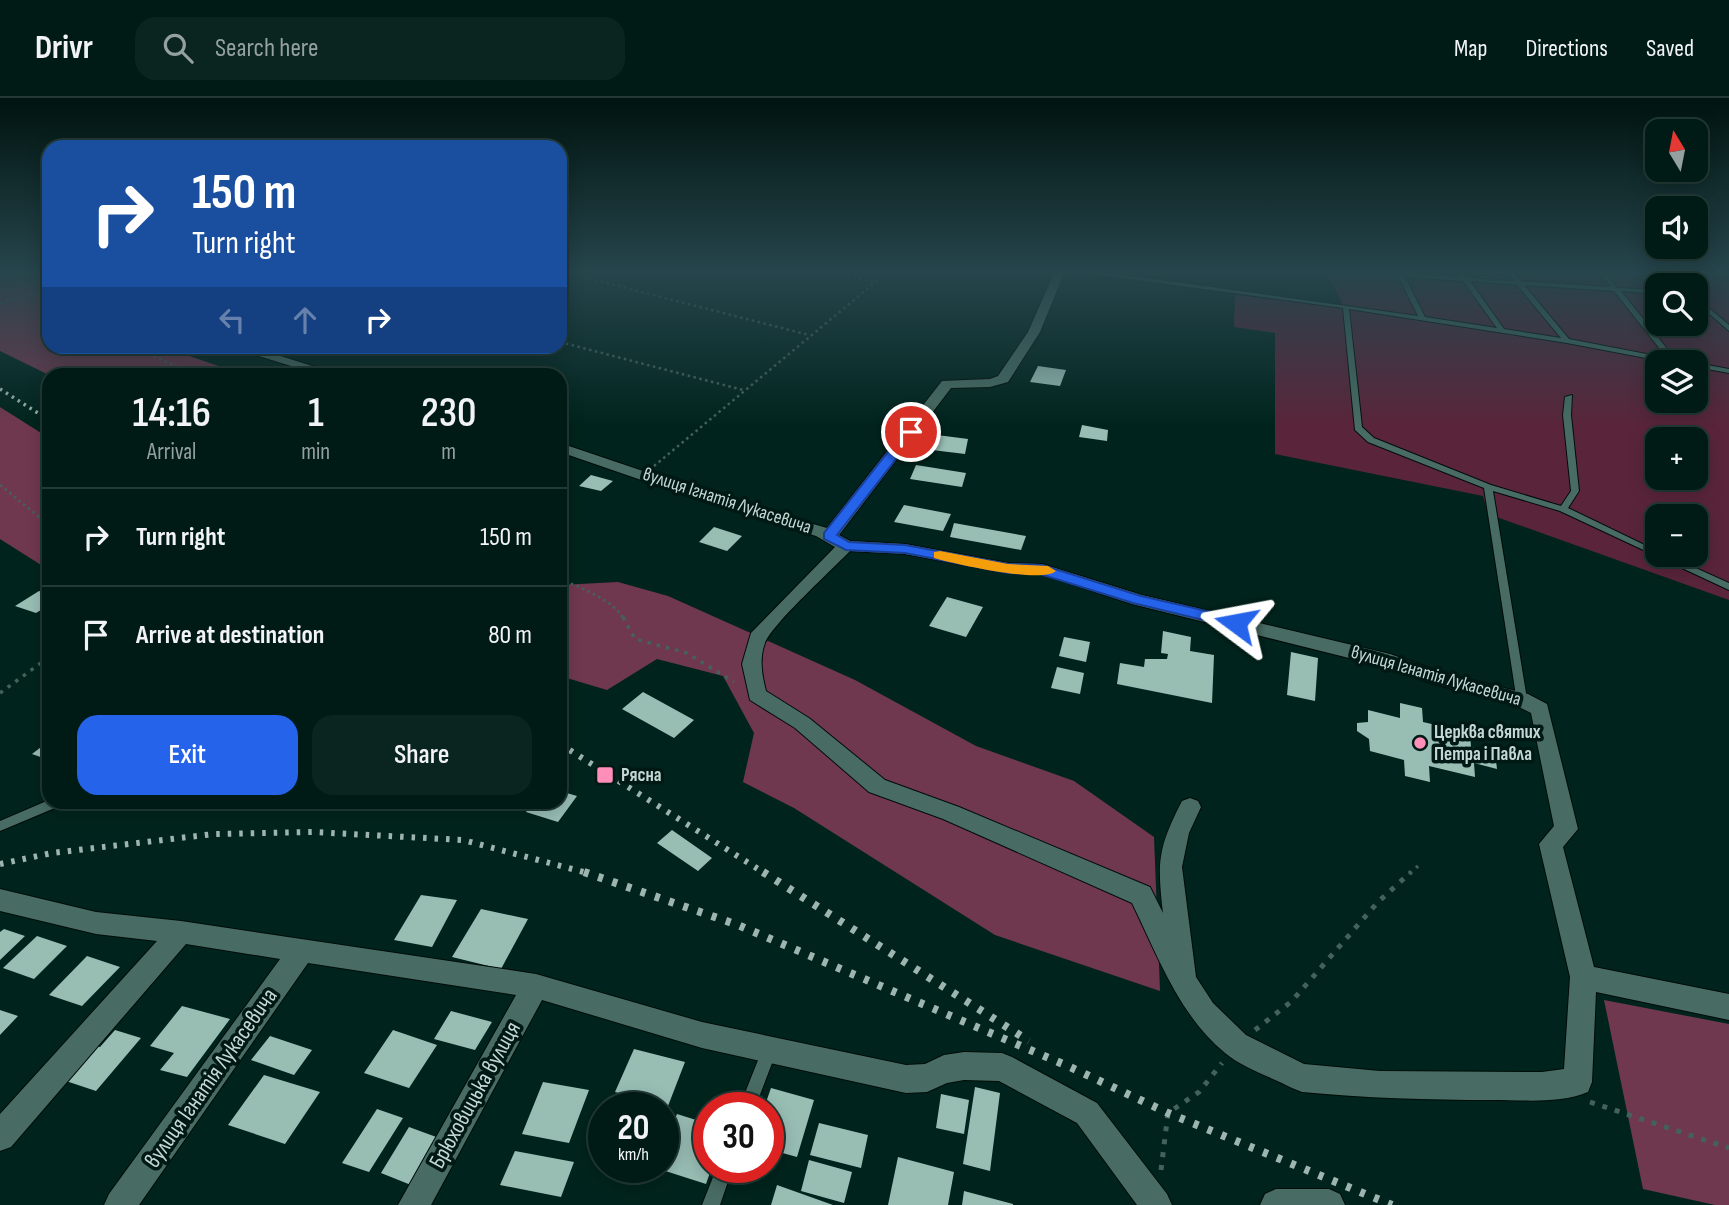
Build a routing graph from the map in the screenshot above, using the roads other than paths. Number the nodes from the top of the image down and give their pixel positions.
1 (1038, 323) edge
2 (1348, 323) edge
3 (1447, 323) edge
4 (1496, 323) edge
5 (1553, 323) edge
6 (1643, 323) edge
7 (1502, 331) junction
8 (1567, 341) junction
9 (1666, 350) edge
10 (261, 354) edge
11 (1645, 356) edge
12 (1708, 367) edge
13 (309, 368) edge
14 (1729, 371) edge
15 (1569, 397) dead end
16 (567, 449) edge
17 (1488, 487) junction
18 (1563, 509) junction
19 (838, 541) junction
20 (1645, 548) edge
21 (1686, 567) edge
22 (1729, 587) edge
23 (1521, 699) junction
24 (1190, 807) dead end
25 (42, 809) edge
26 (0, 826) edge
27 (0, 900) edge
28 (181, 932) junction
29 (302, 950) junction
30 (1583, 977) junction
31 (1183, 981) junction
32 (536, 986) junction
33 (1729, 1007) edge
34 (769, 1050) junction
35 (753, 1092) edge
36 (0, 1136) edge
37 (719, 1183) edge
38 (1158, 1192) edge
39 (120, 1205) edge
40 (414, 1205) edge
41 (711, 1205) edge
42 (1276, 1205) edge
43 (1329, 1205) edge

1 - 19 street
2 - 17 lane
3 - 7 lane
4 - 7 lane
5 - 8 lane
6 - 9 lane
7 - 8 lane
8 - 11 lane
10 - 13 street
12 - 14 lane
15 - 18 lane
16 - 19 street, вулиця Ігнатія Лукасевича
17 - 18 lane
17 - 23 lane
18 - 20 lane
19 - 23 street, вулиця Ігнатія Лукасевича
19 - 31 street
21 - 22 lane
23 - 30 street, вулиця Ігнатія Лукасевича
24 - 31 street
25 - 26 lane
27 - 28 street
28 - 29 street
28 - 36 street
29 - 32 street
29 - 39 street, вулиця Ігнатія Лукасевича
30 - 31 street, вулиця Ігнатія Лукасевича
30 - 33 street
32 - 34 street
32 - 40 street, Брюховицька вулиця
34 - 35 lane
34 - 38 street
37 - 41 lane
42 - 43 street

